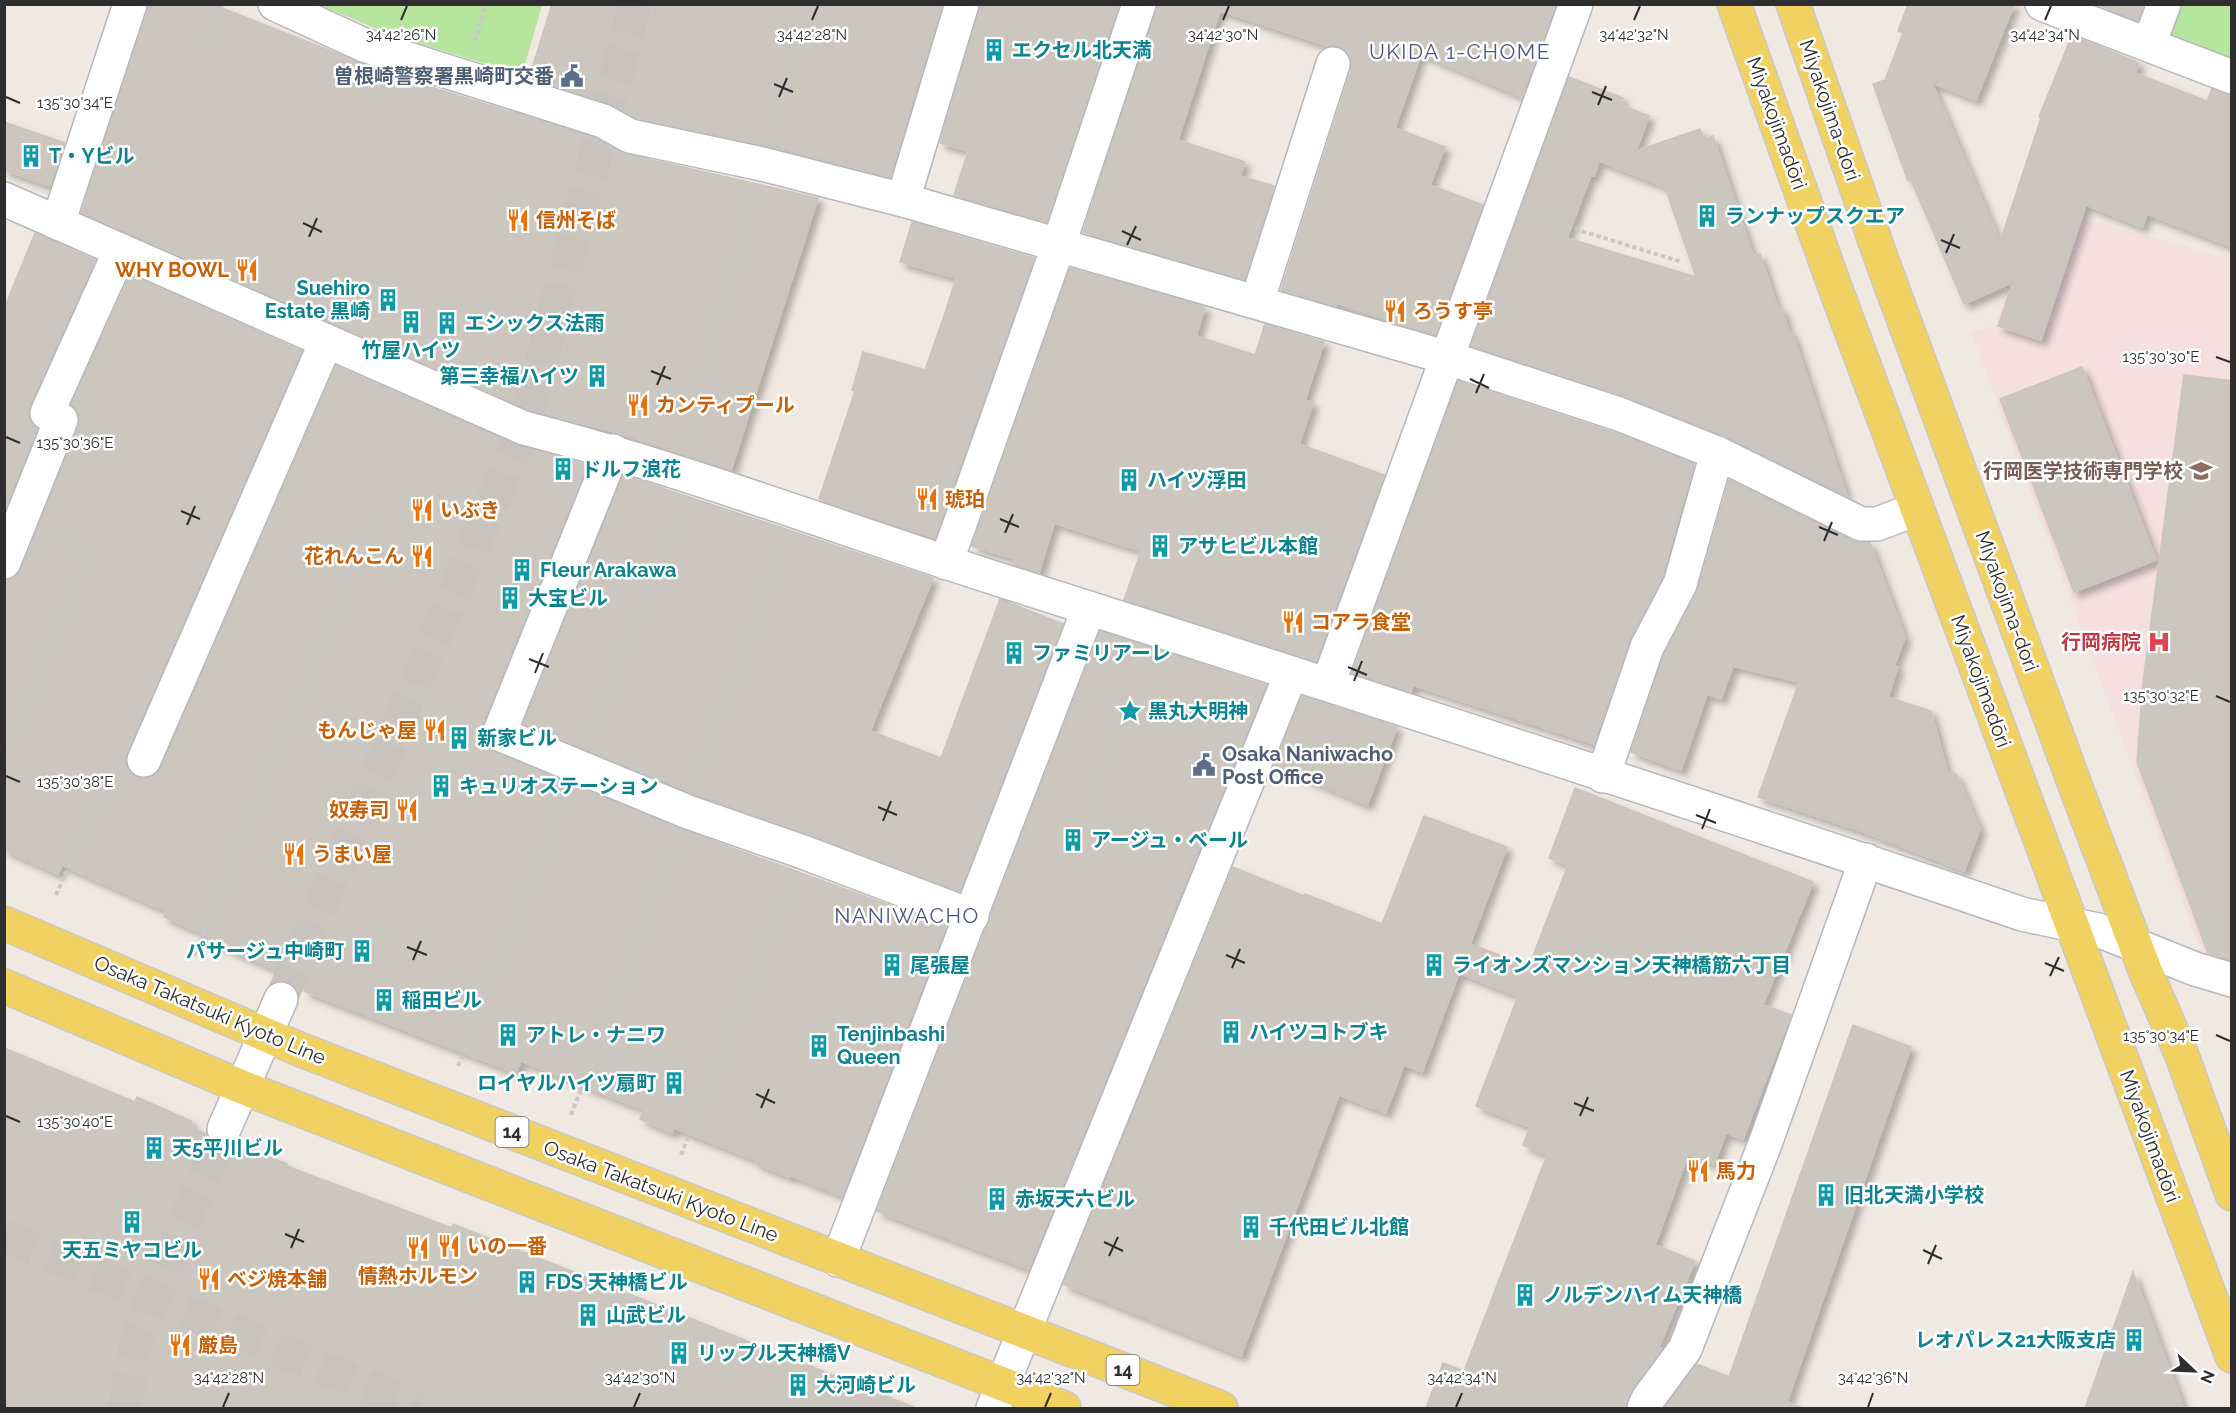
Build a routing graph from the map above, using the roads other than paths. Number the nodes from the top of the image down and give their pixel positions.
1 (130, 4) edge
2 (275, 4) edge
3 (962, 4) edge
4 (1139, 4) edge
5 (1576, 4) edge
6 (1734, 4) edge
7 (1793, 4) edge
8 (2043, 4) edge
9 (2164, 4) edge
10 (2149, 44) junction
11 (1333, 64) dead end
12 (2232, 77) edge
13 (4, 199) edge
14 (903, 200) junction
15 (58, 223) junction
16 (1059, 244) junction
17 (120, 250) junction
18 (1257, 302) junction
19 (326, 342) junction
20 (1445, 357) junction
21 (613, 451) junction
22 (1717, 453) junction
23 (1917, 509) junction
24 (4, 562) edge
25 (946, 563) junction
26 (1089, 608) junction
27 (1291, 674) junction
28 (1328, 684) junction
29 (144, 760) road end
30 (1604, 776) junction
31 (1866, 861) junction
32 (972, 916) junction
33 (4, 923) edge
34 (2072, 924) junction
35 (2137, 946) junction
36 (2232, 980) edge
37 (4, 986) edge
38 (281, 999) tunnel mouth
39 (265, 1034) junction
40 (242, 1086) junction
41 (224, 1129) tunnel mouth
42 (2232, 1194) edge
43 (838, 1260) junction
44 (1024, 1331) junction
45 (2232, 1356) edge
46 (998, 1397) edge
47 (1064, 1408) edge
48 (1221, 1408) edge
49 (1644, 1408) edge

1 - 15 street
2 - 14 street
3 - 14 street
4 - 16 street
5 - 20 street
6 - 23 main road, Miyakojimadōri
7 - 35 main road, Miyakojima-dori
8 - 10 street
9 - 10 street
10 - 12 street
11 - 18 street
13 - 15 street
14 - 16 street
15 - 17 street
16 - 18 street
16 - 25 street
17 - 19 street
17 - 24 street
18 - 20 street
19 - 21 street
19 - 29 street
20 - 22 street
20 - 28 street
21 - 25 street
21 - 32 street
22 - 23 street
22 - 30 street
23 - 34 main road, Miyakojimadōri
25 - 26 street
26 - 27 street
26 - 32 street
27 - 28 street
27 - 44 street
28 - 30 street
30 - 31 street
31 - 34 street
31 - 49 street
32 - 43 street
33 - 39 main road, Osaka Takatsuki Kyoto Line / 14
34 - 35 street
34 - 45 main road, Miyakojimadōri
35 - 36 street
35 - 42 main road, Miyakojima-dori
37 - 40 main road
38 - 39 street
39 - 40 street
39 - 43 main road, Osaka Takatsuki Kyoto Line / 14
40 - 41 street
40 - 46 main road
43 - 44 main road, Osaka Takatsuki Kyoto Line / 14
44 - 46 street
44 - 48 main road, Osaka Takatsuki Kyoto Line / 14
46 - 47 main road

